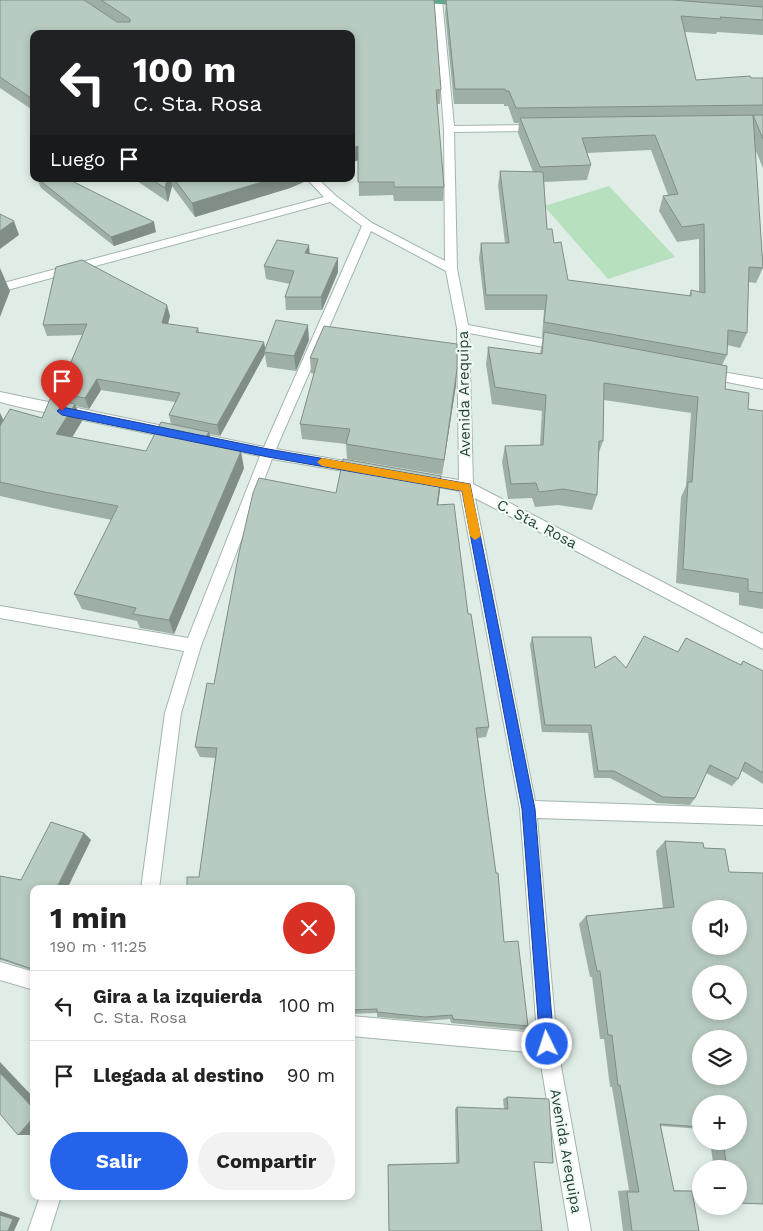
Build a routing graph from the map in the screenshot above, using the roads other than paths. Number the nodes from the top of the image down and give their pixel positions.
1 (417, 0) edge
2 (438, 1) edge
3 (476, 2) edge
4 (547, 128) edge
5 (449, 129) junction
6 (315, 182) edge
7 (332, 198) junction
8 (368, 225) junction
9 (450, 269) junction
10 (0, 288) edge
11 (463, 328) junction
12 (570, 348) edge
13 (695, 372) edge
14 (763, 384) edge
15 (0, 397) edge
16 (268, 453) junction
17 (372, 471) edge
18 (409, 478) edge
19 (466, 487) junction
20 (0, 612) edge
21 (763, 642) edge
22 (193, 646) junction
23 (528, 809) junction
24 (763, 817) edge
25 (151, 885) edge
26 (0, 971) edge
27 (30, 979) edge
28 (355, 1026) edge
29 (547, 1044) junction
30 (50, 1200) edge
31 (38, 1231) edge
32 (580, 1231) edge

1 - 2 main road
2 - 3 main road
2 - 5 street, Avenida Arequipa
4 - 5 street
5 - 9 street, Avenida Arequipa
6 - 7 street
7 - 8 street
7 - 10 street
8 - 9 street
8 - 16 street
9 - 11 street, Avenida Arequipa
11 - 12 street
11 - 19 street, Avenida Arequipa
13 - 14 street
15 - 16 street
16 - 17 street
16 - 22 street
18 - 19 street, C. Sta. Rosa
19 - 21 street, C. Sta. Rosa
19 - 23 street, Avenida Arequipa
20 - 22 street
22 - 25 street
23 - 24 street
23 - 29 street, Avenida Arequipa
26 - 27 street
28 - 29 street
29 - 32 street, Avenida Arequipa
30 - 31 street

